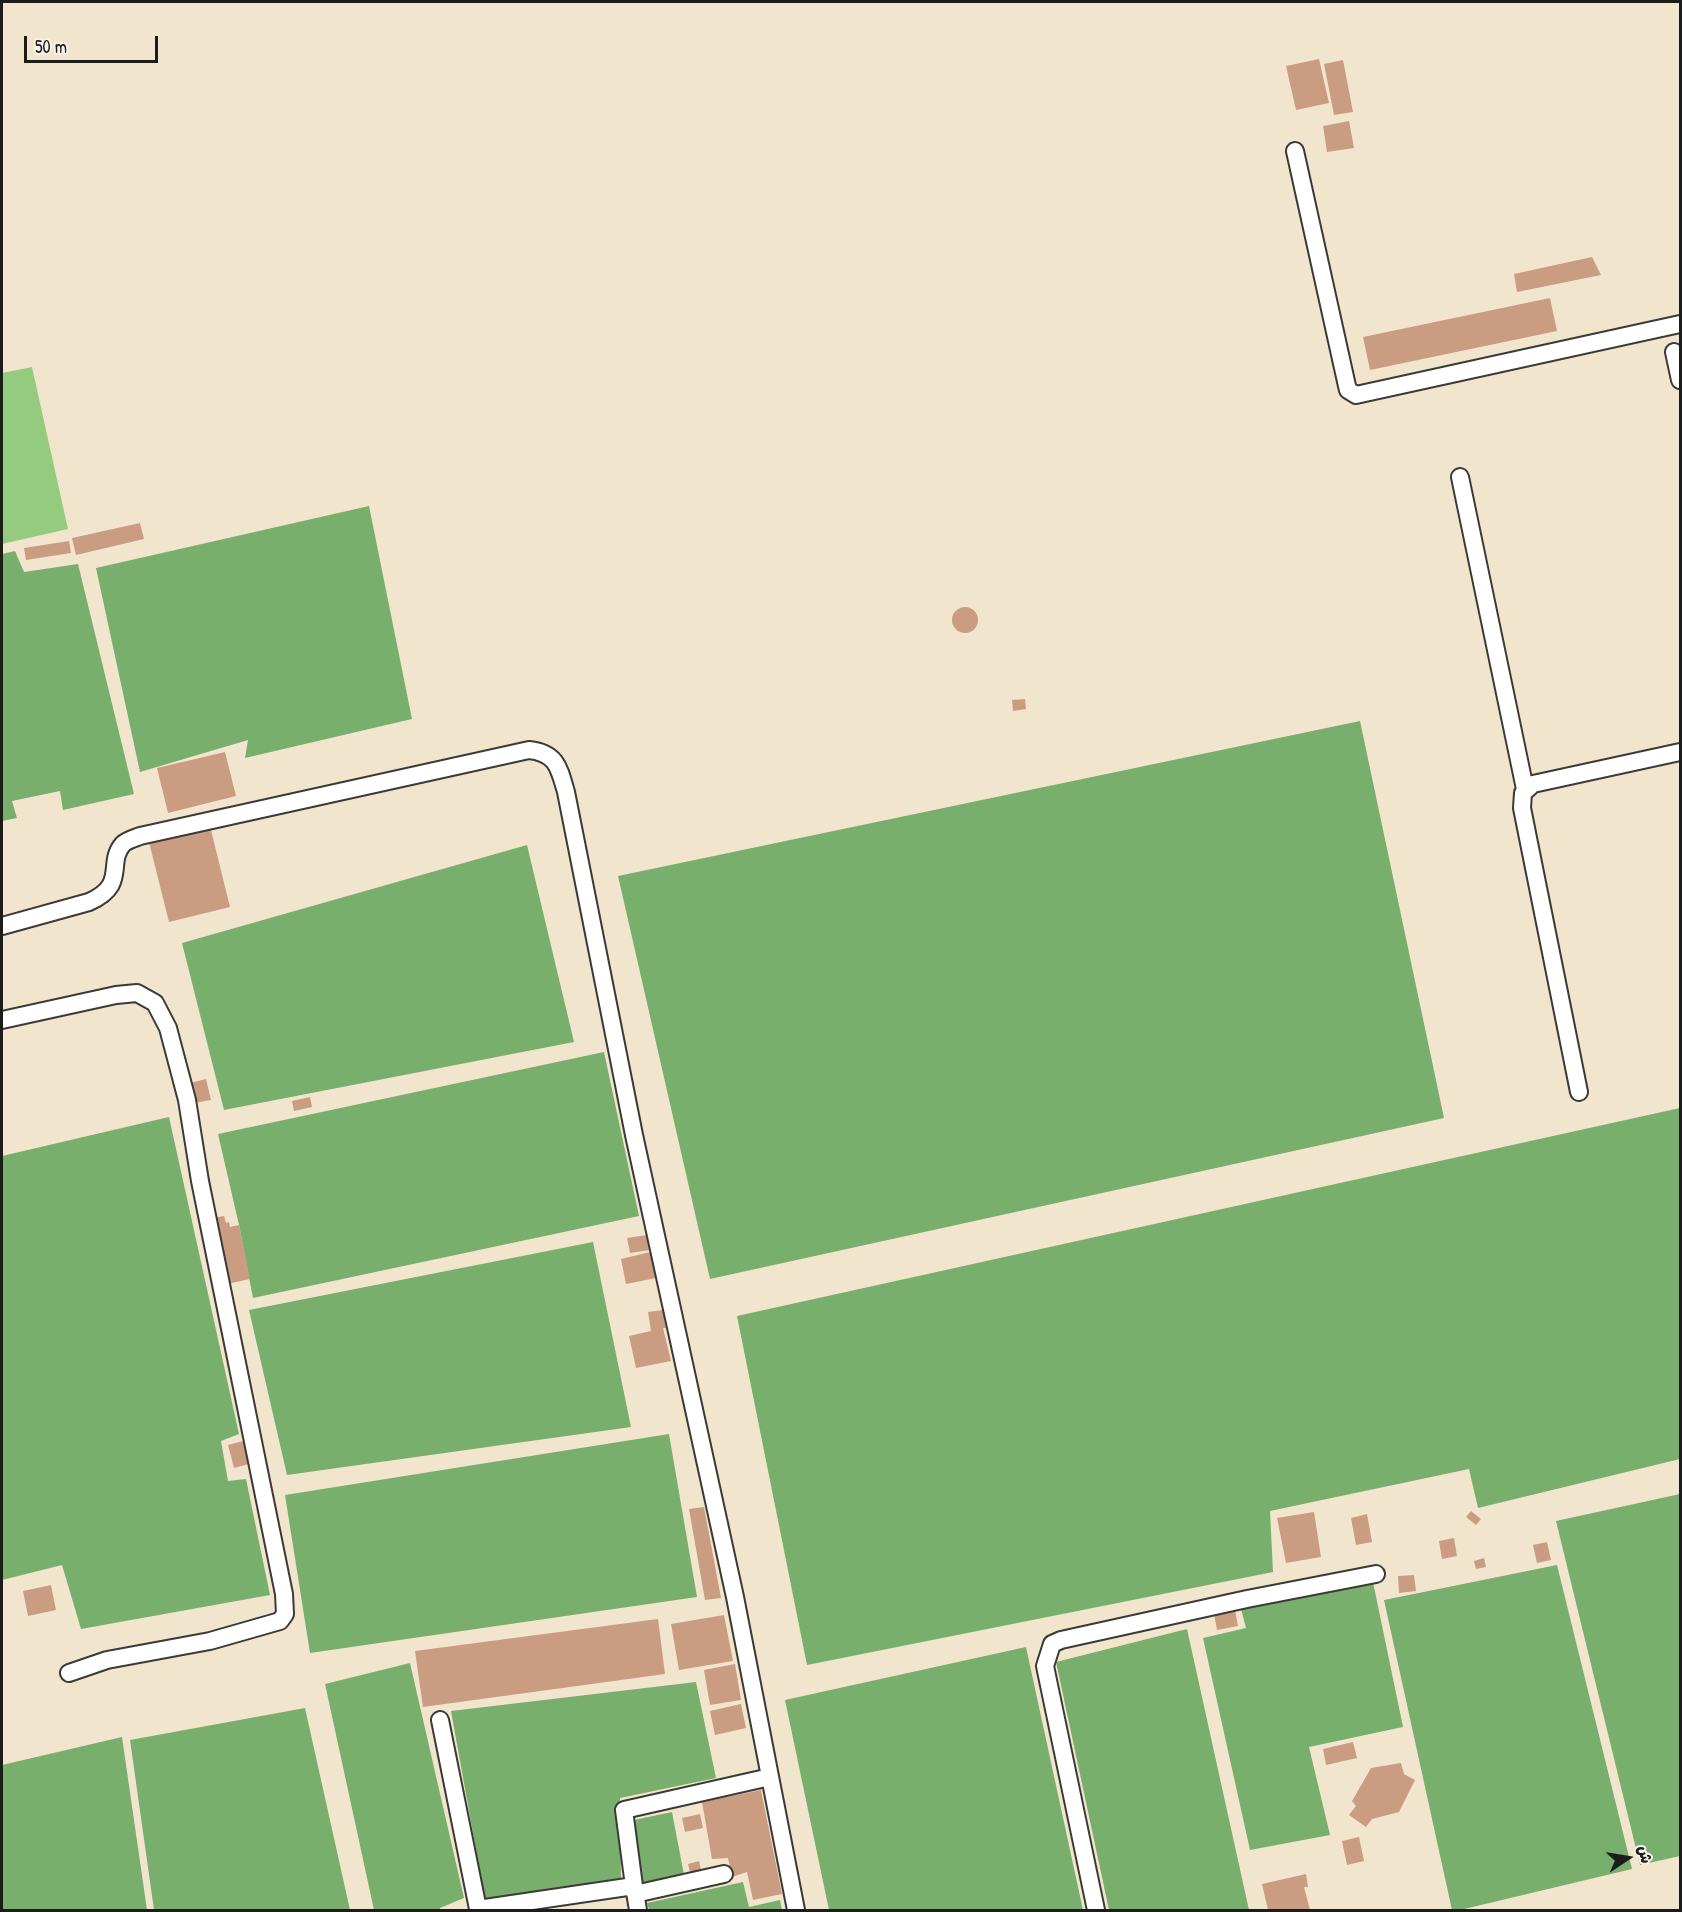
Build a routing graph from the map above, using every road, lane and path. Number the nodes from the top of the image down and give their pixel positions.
1 (1295, 151) dead end
2 (1680, 324) edge
3 (1674, 352) dead end
4 (1680, 381) edge
5 (1460, 477) dead end
6 (1680, 752) edge
7 (1525, 789) junction
8 (2, 926) edge
9 (2, 1020) edge
10 (1579, 1092) dead end
11 (1376, 1574) dead end
12 (69, 1673) dead end
13 (440, 1720) dead end
14 (770, 1778) junction
15 (724, 1874) dead end
16 (636, 1897) edge
17 (796, 1911) edge
18 (1096, 1911) edge

1 - 2 street
3 - 4 street
5 - 7 street
6 - 7 street
7 - 10 street
8 - 14 street
9 - 12 street
11 - 18 street
13 - 16 street
14 - 16 street
14 - 17 street
15 - 16 street

